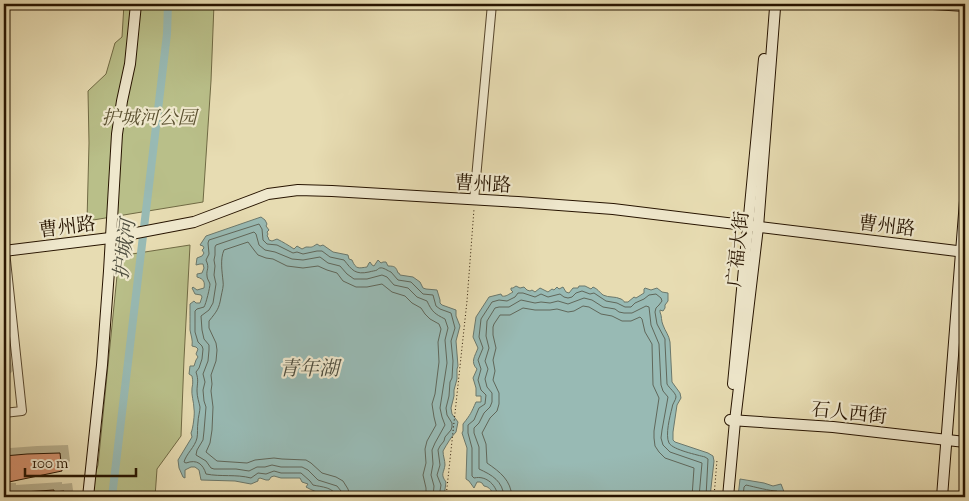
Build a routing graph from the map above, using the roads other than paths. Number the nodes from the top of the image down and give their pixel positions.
1 (136, 4) edge
2 (492, 4) edge
3 (769, 4) edge
4 (773, 4) edge
5 (933, 4) edge
6 (965, 6) edge
7 (474, 200) junction
8 (965, 201) edge
9 (753, 227) junction
10 (113, 238) junction
11 (4, 251) edge
12 (963, 252) edge
13 (4, 414) edge
14 (732, 420) junction
15 (947, 440) junction
16 (965, 442) edge
17 (88, 497) edge
18 (722, 497) edge
19 (728, 497) edge
20 (942, 497) edge

1 - 10 main road
2 - 7 street
3 - 9 main road, 广福大街
4 - 9 main road, 广福大街
5 - 6 main road
7 - 9 main road, 曹州路
7 - 10 main road, 曹州路
8 - 12 main road
9 - 12 main road, 曹州路
9 - 14 main road, 广福大街
10 - 11 main road, 曹州路
10 - 17 main road
11 - 13 street
12 - 15 main road
14 - 15 main road, 石人西街
14 - 18 main road, 广福大街
14 - 19 main road, 广福大街
15 - 16 main road, 石人西街
15 - 20 main road

